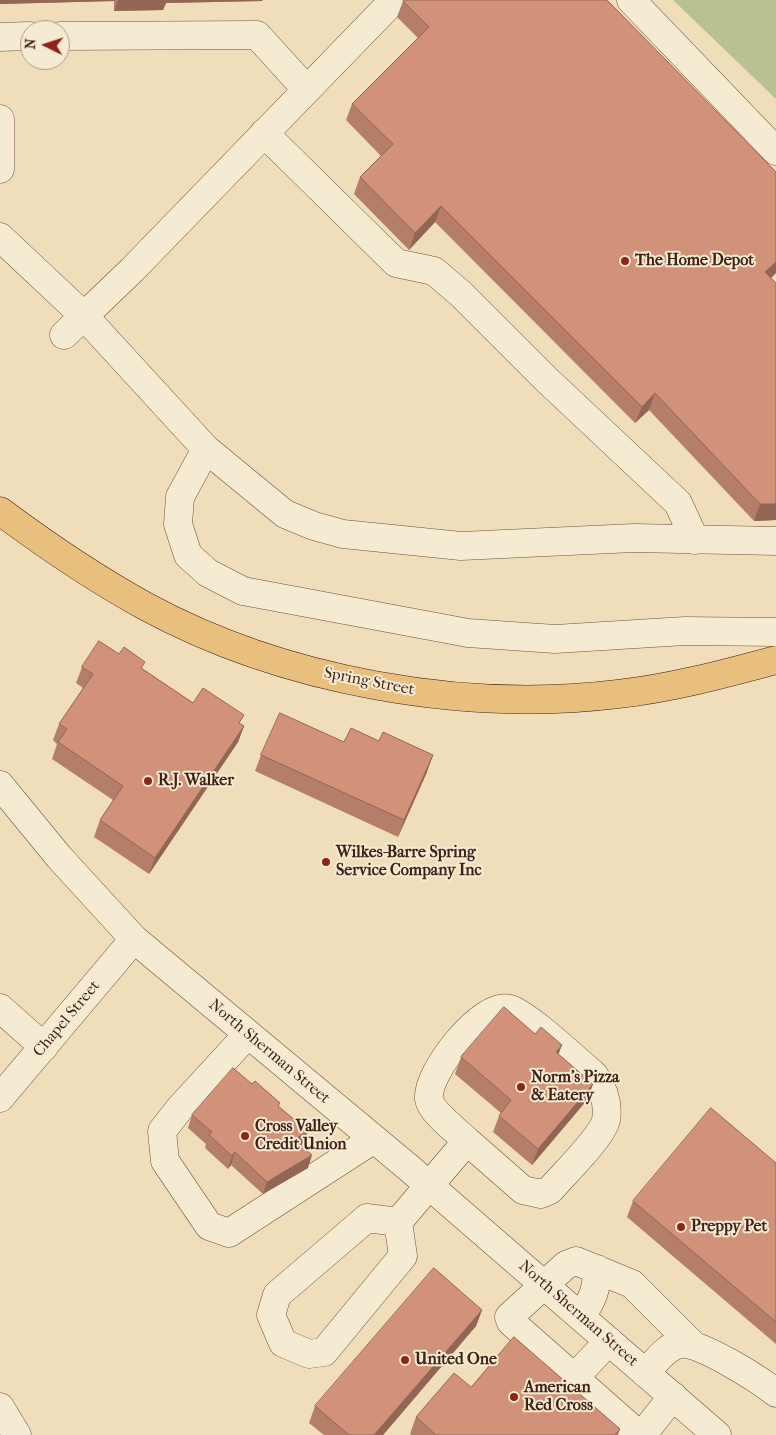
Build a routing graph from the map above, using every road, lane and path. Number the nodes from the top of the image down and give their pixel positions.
1 (394, 0) edge
2 (631, 0) edge
3 (20, 36) edge
4 (70, 36) edge
5 (0, 37) edge
6 (306, 89) junction
7 (0, 118) edge
8 (264, 133) junction
9 (776, 151) edge
10 (0, 169) edge
11 (0, 237) edge
12 (84, 316) junction
13 (64, 335) dead end
14 (206, 449) junction
15 (0, 511) edge
16 (695, 540) junction
17 (776, 541) edge
18 (776, 632) edge
19 (776, 660) edge
20 (0, 786) edge
21 (134, 939) junction
22 (0, 1008) edge
23 (248, 1034) junction
24 (44, 1047) junction
25 (0, 1098) edge
26 (374, 1139) junction
27 (467, 1141) junction
28 (430, 1186) junction
29 (398, 1222) junction
30 (597, 1269) junction
31 (544, 1285) junction
32 (581, 1317) junction
33 (609, 1341) junction
34 (693, 1345) junction
35 (645, 1373) junction
36 (573, 1379) junction
37 (776, 1393) edge
38 (673, 1396) junction
39 (0, 1407) edge
40 (17, 1435) edge
41 (718, 1435) edge

1 - 6 street
2 - 9 street
3 - 5 street
4 - 6 street
6 - 8 street
7 - 10 street
8 - 12 street
8 - 16 street
11 - 12 street
12 - 13 street
12 - 14 street
14 - 16 street
14 - 18 street
15 - 19 main road, Spring Street
16 - 17 street
20 - 21 street, North Sherman Street
21 - 23 street, North Sherman Street
21 - 24 street, Chapel Street
22 - 24 street
23 - 26 street, North Sherman Street
23 - 26 street
24 - 25 street, Chapel Street
26 - 28 street, North Sherman Street
27 - 27 street
27 - 28 street
28 - 29 street
28 - 31 street, North Sherman Street
29 - 29 street
30 - 31 street
30 - 32 street
30 - 34 street
31 - 32 street, North Sherman Street
31 - 36 street
32 - 33 street, North Sherman Street
33 - 35 street, North Sherman Street
33 - 36 street
34 - 35 street
34 - 37 street
35 - 38 street, North Sherman Street
36 - 38 street
38 - 41 street, North Sherman Street
39 - 40 street

